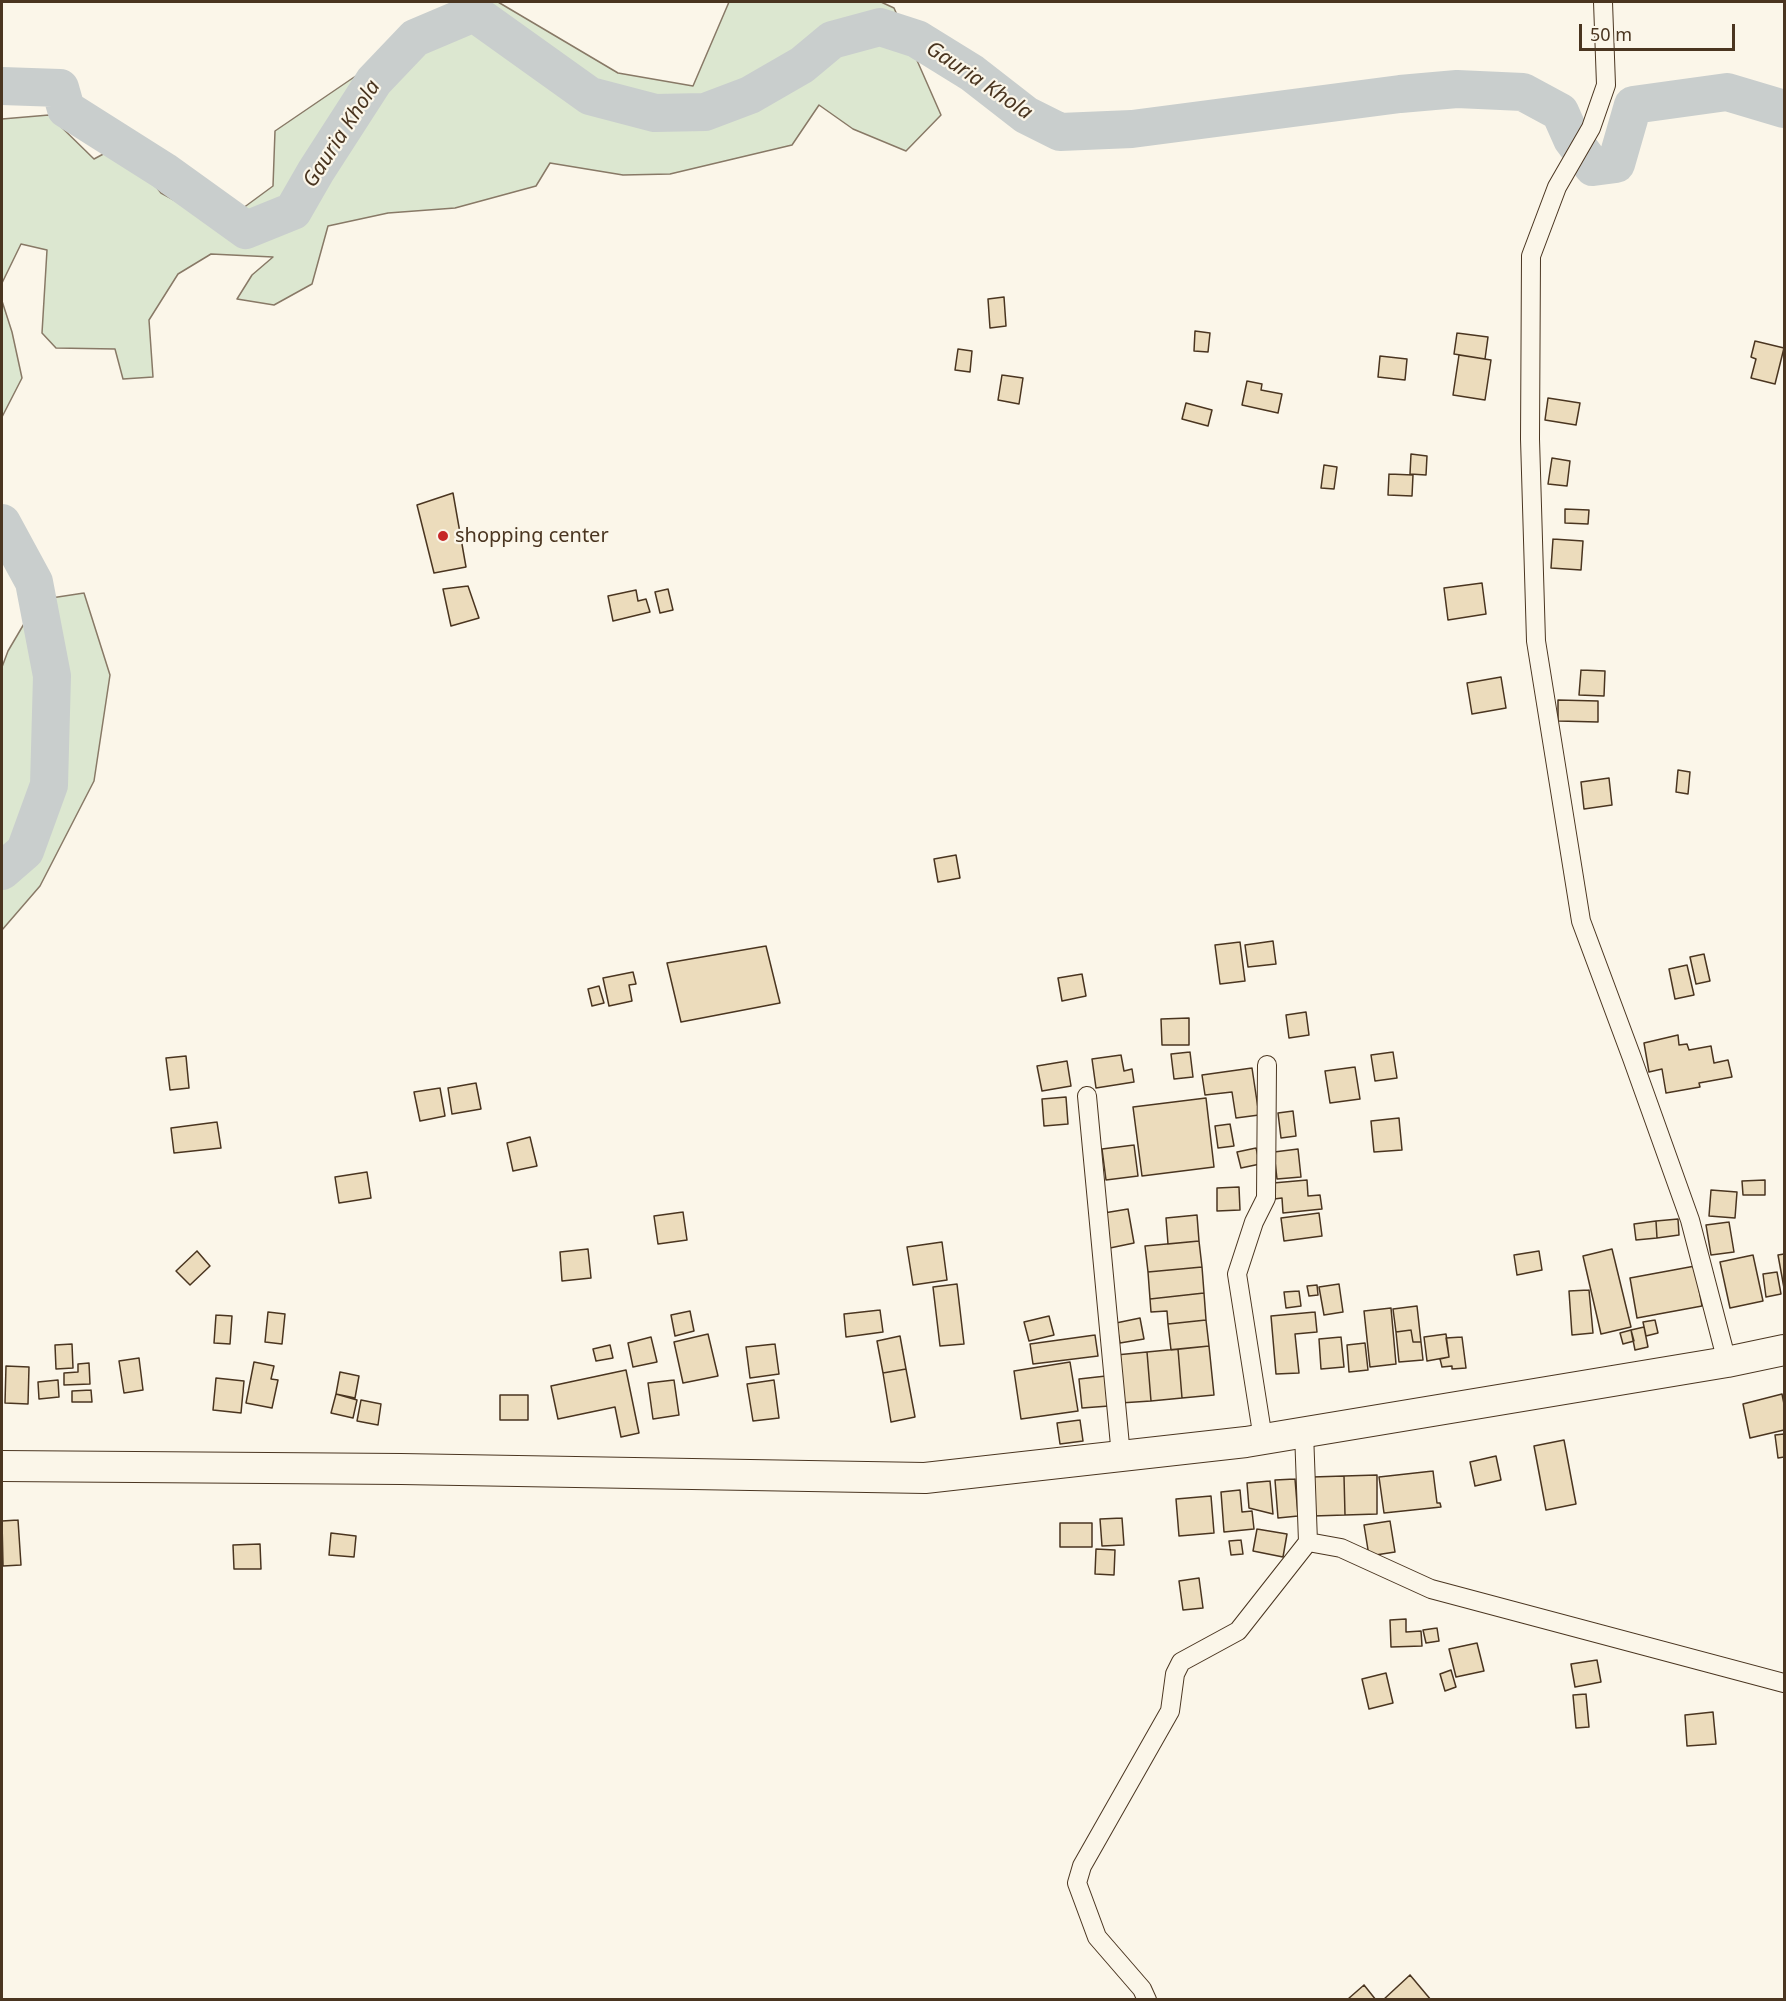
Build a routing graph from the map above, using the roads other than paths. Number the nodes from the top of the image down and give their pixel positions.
1 (1603, 2) edge
2 (1267, 1065) dead end
3 (1087, 1096) dead end
4 (1785, 1350) edge
5 (1727, 1362) junction
6 (1304, 1432) junction
7 (1263, 1439) junction
8 (1121, 1456) junction
9 (2, 1466) edge
10 (1308, 1542) junction
11 (1785, 1683) edge
12 (1147, 2000) edge

1 - 5 street
2 - 7 street
3 - 8 street
4 - 5 main road
5 - 6 main road
6 - 7 main road
6 - 10 street
7 - 8 main road
8 - 9 main road
10 - 11 street
10 - 12 street

